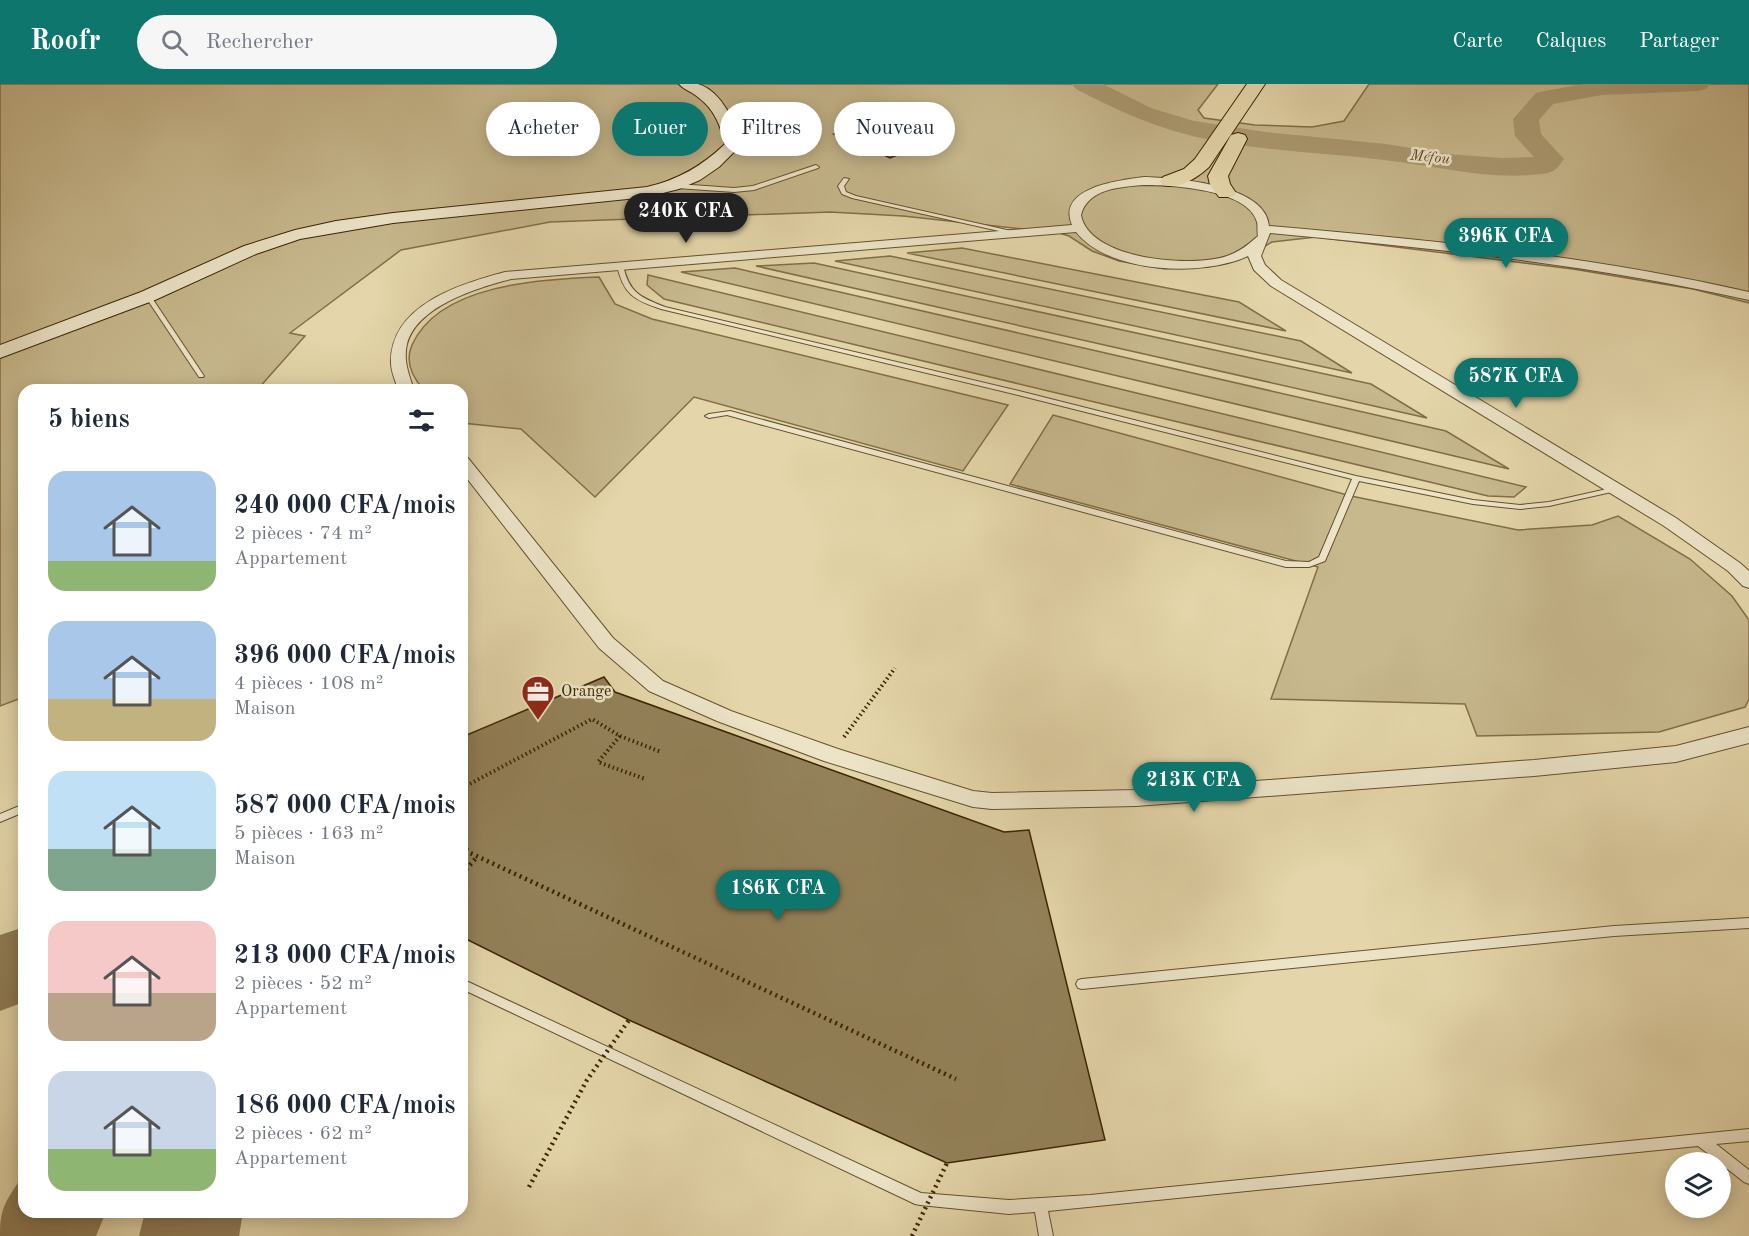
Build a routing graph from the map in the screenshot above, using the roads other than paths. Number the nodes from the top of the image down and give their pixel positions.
1 (686, 84) edge
2 (1256, 84) edge
3 (1274, 84) edge
4 (1252, 103) junction
5 (1212, 165) junction
6 (816, 167) dead end
7 (846, 179) dead end
8 (1170, 181) junction
9 (677, 186) junction
10 (1226, 193) junction
11 (1080, 228) junction
12 (1266, 229) junction
13 (1017, 233) junction
14 (1259, 244) junction
15 (620, 265) junction
16 (148, 296) junction
17 (1749, 296) edge
18 (0, 352) edge
19 (201, 376) dead end
20 (403, 384) edge
21 (709, 416) dead end
22 (468, 469) edge
23 (1356, 478) junction
24 (1616, 489) junction
25 (1749, 582) edge
26 (1749, 735) edge
27 (18, 810) edge
28 (0, 818) edge
29 (1749, 923) edge
30 (1082, 984) dead end
31 (468, 987) edge
32 (1749, 1135) edge
33 (1700, 1139) junction
34 (1749, 1178) edge
35 (1040, 1205) junction
36 (1046, 1236) edge

1 - 9 main road
2 - 4 highway
3 - 4 highway
4 - 5 highway
5 - 8 highway
5 - 10 highway
6 - 9 lane
7 - 13 lane
8 - 10 street
8 - 11 street
9 - 16 main road
10 - 12 street
11 - 13 street
11 - 14 street
12 - 14 street
12 - 17 street
13 - 15 street
14 - 24 street
15 - 20 street
15 - 23 lane
16 - 18 main road
16 - 19 lane
21 - 23 lane
22 - 26 street
23 - 24 lane
24 - 25 street
27 - 28 lane
29 - 30 lane
31 - 35 lane
32 - 33 lane
33 - 34 lane
33 - 35 lane
35 - 36 lane

